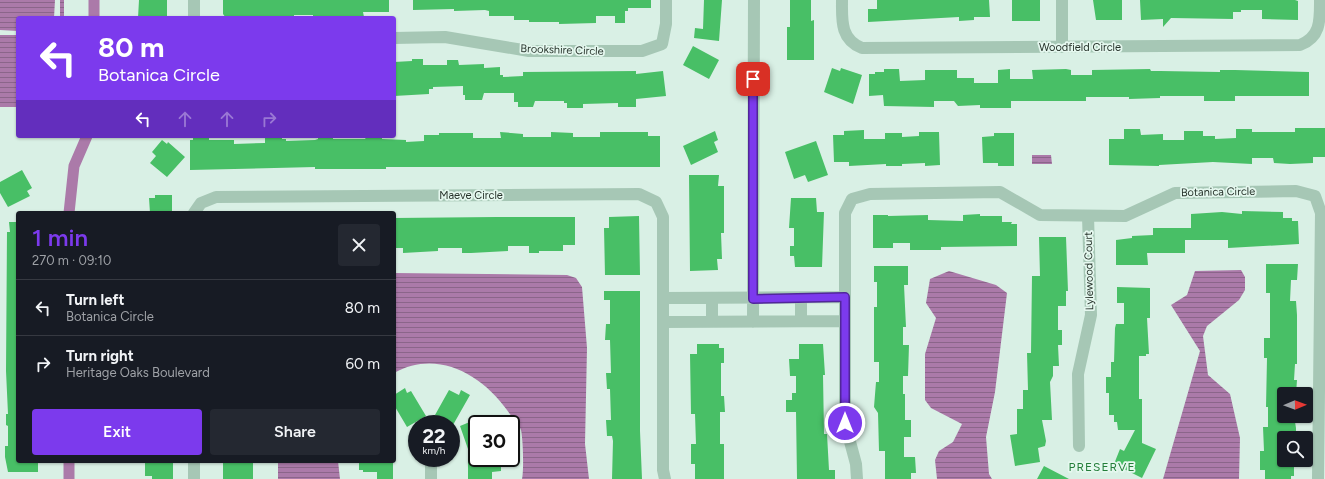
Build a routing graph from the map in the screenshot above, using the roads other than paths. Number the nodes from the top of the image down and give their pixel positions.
1 (194, 0) edge
2 (666, 0) edge
3 (754, 0) edge
4 (842, 0) edge
5 (1062, 0) edge
6 (1320, 0) edge
7 (194, 16) edge
8 (396, 38) edge
9 (1062, 47) junction
10 (195, 211) edge
11 (1088, 216) junction
12 (845, 297) junction
13 (663, 298) junction
14 (712, 298) junction
15 (801, 298) junction
16 (753, 299) junction
17 (712, 321) junction
18 (801, 321) junction
19 (845, 321) junction
20 (663, 322) junction
21 (753, 322) junction
22 (1079, 446) dead end
23 (194, 463) edge
24 (431, 467) edge
25 (194, 479) edge
26 (431, 479) edge
27 (665, 479) edge
28 (857, 479) edge
29 (1318, 479) edge

1 - 7 street
2 - 8 street, Brookshire Circle
3 - 16 street
4 - 9 street, Woodfield Circle
5 - 9 street
6 - 9 street, Woodfield Circle
10 - 13 street, Maeve Circle
11 - 12 street, Botanica Circle
11 - 22 street, Lylewood Court
11 - 29 street, Botanica Circle
12 - 15 street
12 - 19 street, Botanica Circle
13 - 14 street
13 - 20 street, Maeve Circle
14 - 16 street
14 - 17 street
15 - 16 street
15 - 18 street
16 - 21 street
17 - 20 street
17 - 21 street
18 - 19 street
18 - 21 street
19 - 28 street, Botanica Circle
20 - 27 street, Maeve Circle
23 - 25 street
24 - 26 street

